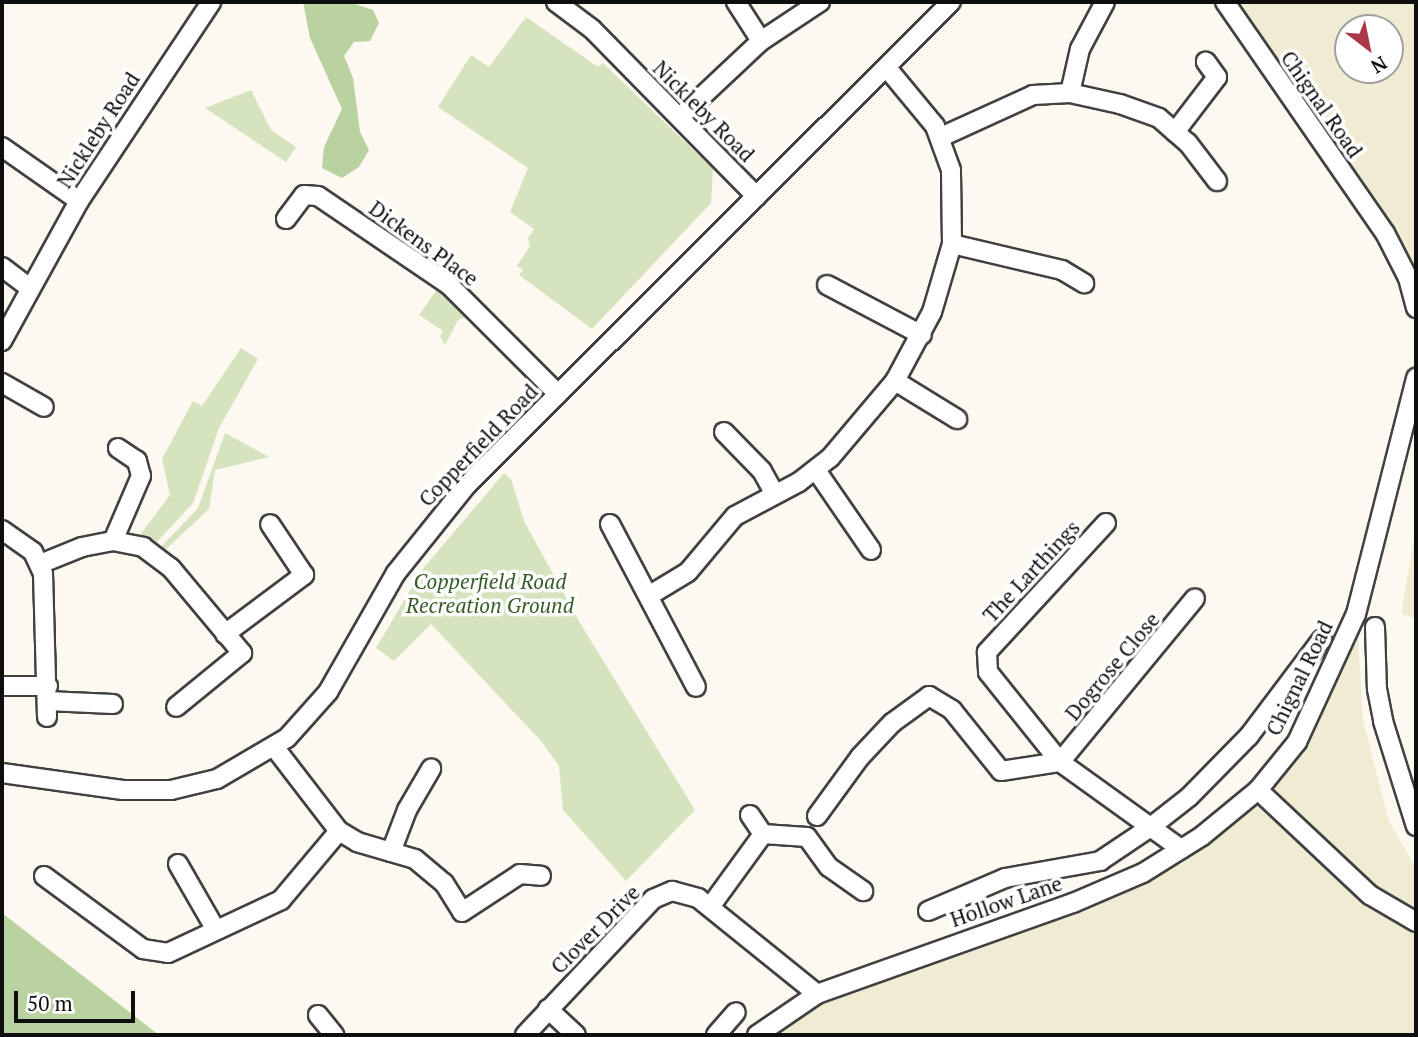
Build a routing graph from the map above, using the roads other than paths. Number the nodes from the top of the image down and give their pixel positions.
1 (211, 2) edge
2 (556, 2) edge
3 (736, 2) edge
4 (820, 2) edge
5 (951, 2) edge
6 (1105, 2) edge
7 (1225, 2) edge
8 (761, 41) junction
9 (1206, 62) dead end
10 (887, 68) junction
11 (1070, 93) junction
12 (680, 117) junction
13 (1175, 132) junction
14 (941, 137) junction
15 (2, 147) edge
16 (1217, 181) dead end
17 (757, 197) junction
18 (79, 201) junction
19 (286, 219) dead end
20 (953, 244) junction
21 (2, 267) edge
22 (1084, 283) dead end
23 (827, 285) dead end
24 (30, 288) junction
25 (1416, 308) edge
26 (922, 335) junction
27 (2, 341) edge
28 (1416, 378) edge
29 (895, 381) junction
30 (2, 383) edge
31 (558, 394) junction
32 (44, 407) dead end
33 (957, 419) dead end
34 (724, 432) dead end
35 (118, 448) dead end
36 (816, 470) junction
37 (775, 494) junction
38 (270, 523) dead end
39 (1106, 523) dead end
40 (610, 524) dead end
41 (2, 530) edge
42 (113, 541) junction
43 (871, 550) dead end
44 (40, 564) junction
45 (650, 595) junction
46 (1195, 598) dead end
47 (1375, 627) dead end
48 (225, 634) junction
49 (1322, 639) dead end
50 (2, 686) edge
51 (696, 687) dead end
52 (47, 702) junction
53 (113, 704) dead end
54 (176, 707) dead end
55 (275, 748) junction
56 (1060, 762) junction
57 (431, 769) dead end
58 (2, 773) edge
59 (1258, 790) junction
60 (750, 815) dead end
61 (817, 816) dead end
62 (1152, 826) junction
63 (1416, 826) edge
64 (339, 831) junction
65 (762, 834) junction
66 (1181, 849) junction
67 (391, 852) junction
68 (178, 864) dead end
69 (44, 876) dead end
70 (541, 876) dead end
71 (863, 891) dead end
72 (710, 907) junction
73 (928, 911) dead end
74 (1416, 922) edge
75 (216, 930) junction
76 (817, 994) junction
77 (548, 1009) junction
78 (736, 1012) dead end
79 (318, 1015) dead end
80 (334, 1035) edge
81 (525, 1035) edge
82 (576, 1035) edge
83 (716, 1035) edge
84 (757, 1035) edge

1 - 18 street, Nickleby Road
2 - 12 street, Nickleby Road
3 - 8 street
4 - 8 street
5 - 10 street, Copperfield Road
6 - 11 street
7 - 25 street, Chignal Road
8 - 12 street
9 - 13 street
10 - 14 street
10 - 17 street, Copperfield Road
11 - 13 street
11 - 14 street
12 - 17 street, Nickleby Road
13 - 16 street
14 - 20 street
15 - 18 street
17 - 31 street, Copperfield Road
18 - 24 street, Nickleby Road
19 - 31 street, Dickens Place
20 - 22 street
20 - 26 street
21 - 24 street
23 - 26 street
24 - 27 street, Nickleby Road
26 - 29 street
28 - 59 street, Chignal Road
29 - 33 street
29 - 36 street
30 - 32 street
31 - 55 street, Copperfield Road
34 - 37 street
35 - 42 street
36 - 37 street
36 - 43 street
37 - 45 street
38 - 48 street
39 - 56 street, The Larthings
40 - 45 street
41 - 44 street
42 - 44 street
42 - 48 street
44 - 52 street
45 - 51 street
46 - 56 street, Dogrose Close
47 - 63 street
48 - 54 street
49 - 62 street
50 - 52 street
52 - 53 street
55 - 58 street, Copperfield Road
55 - 64 street
56 - 61 street
56 - 62 street, The Larthings
57 - 67 street
59 - 66 street, Hollow Lane
59 - 74 street
60 - 65 street
62 - 66 street, The Larthings
62 - 73 street
64 - 67 street
64 - 75 street
65 - 71 street
65 - 72 street
66 - 76 street, Hollow Lane
67 - 70 street
68 - 75 street
69 - 75 street
72 - 76 street, Clover Drive
72 - 77 street, Clover Drive
76 - 84 street, Hollow Lane
77 - 81 street, Clover Drive
77 - 82 street
78 - 83 street
79 - 80 street

